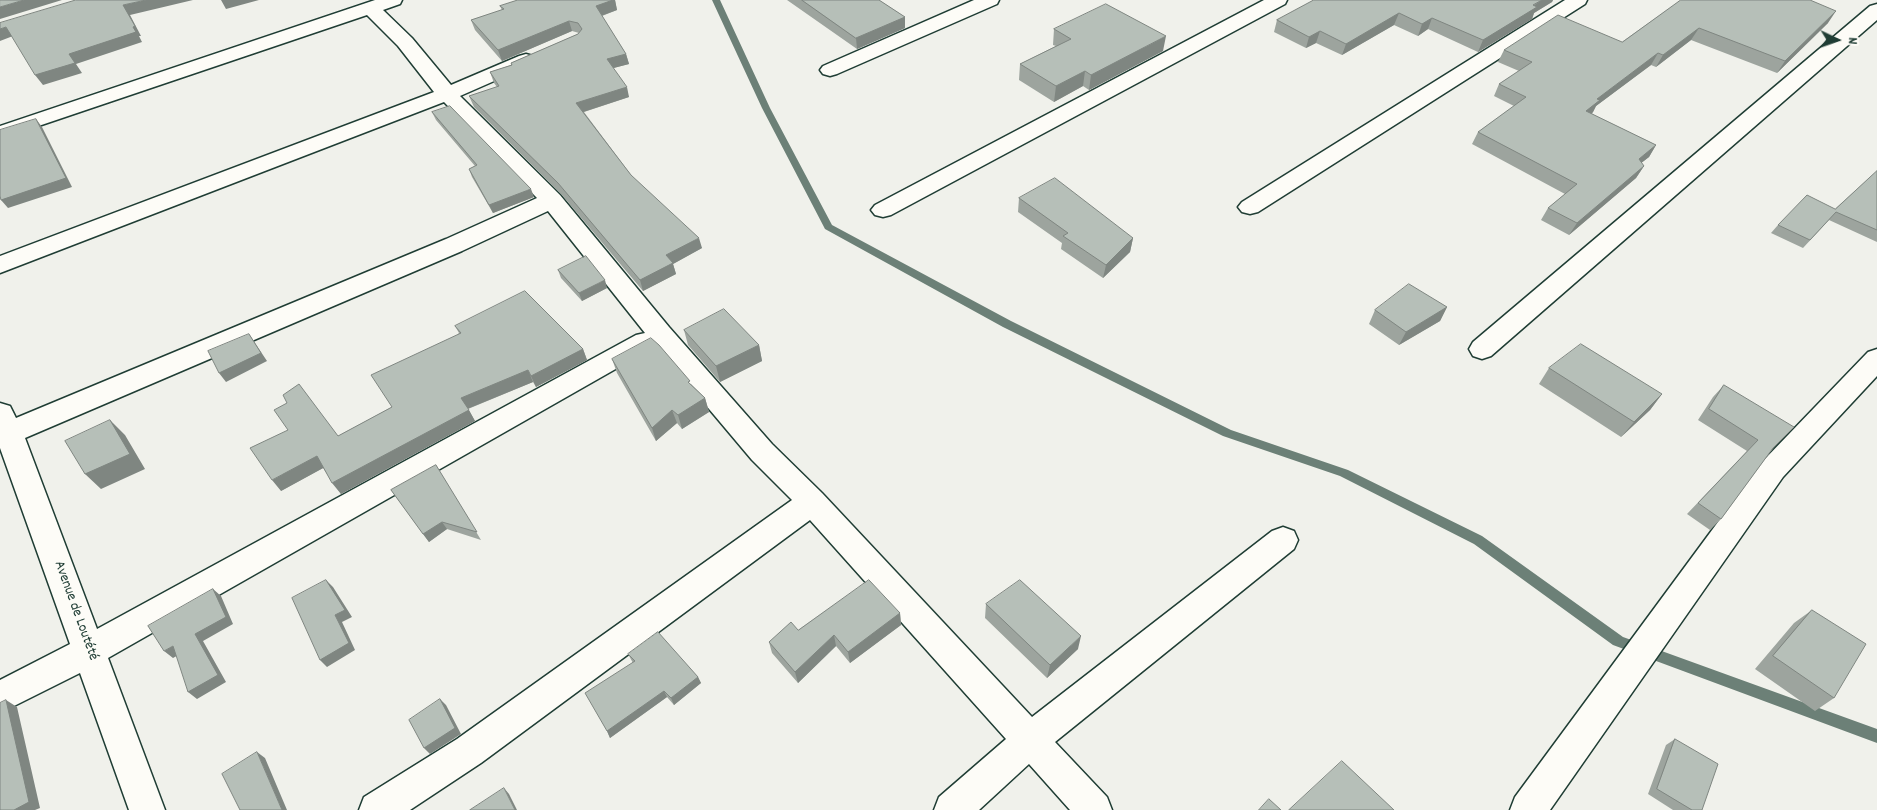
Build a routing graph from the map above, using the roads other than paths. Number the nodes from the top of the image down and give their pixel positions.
1 (990, 0) edge
2 (1278, 0) edge
3 (1578, 0) edge
4 (381, 4) edge
5 (1877, 10) edge
6 (546, 51) edge
7 (830, 70) dead end
8 (447, 94) junction
9 (0, 133) edge
10 (552, 200) junction
11 (1250, 207) dead end
12 (883, 210) dead end
13 (0, 265) edge
14 (660, 334) junction
15 (1482, 349) dead end
16 (1877, 359) edge
17 (3, 428) edge
18 (812, 502) junction
19 (1284, 540) dead end
20 (89, 651) junction
21 (0, 697) edge
22 (1030, 740) junction
23 (147, 810) edge
24 (377, 810) edge
25 (952, 810) edge
26 (1094, 810) edge
27 (1528, 810) edge

1 - 7 street
2 - 12 street
3 - 11 street
4 - 8 street
4 - 9 street
5 - 15 street
6 - 8 street
8 - 10 street
8 - 13 street
10 - 14 street
10 - 17 street
14 - 18 street
14 - 20 street
16 - 27 street
17 - 20 street, Avenue de Loutété
18 - 22 street
18 - 24 street
19 - 22 street
20 - 21 street
20 - 23 street, Avenue de Loutété
22 - 25 street
22 - 26 street

